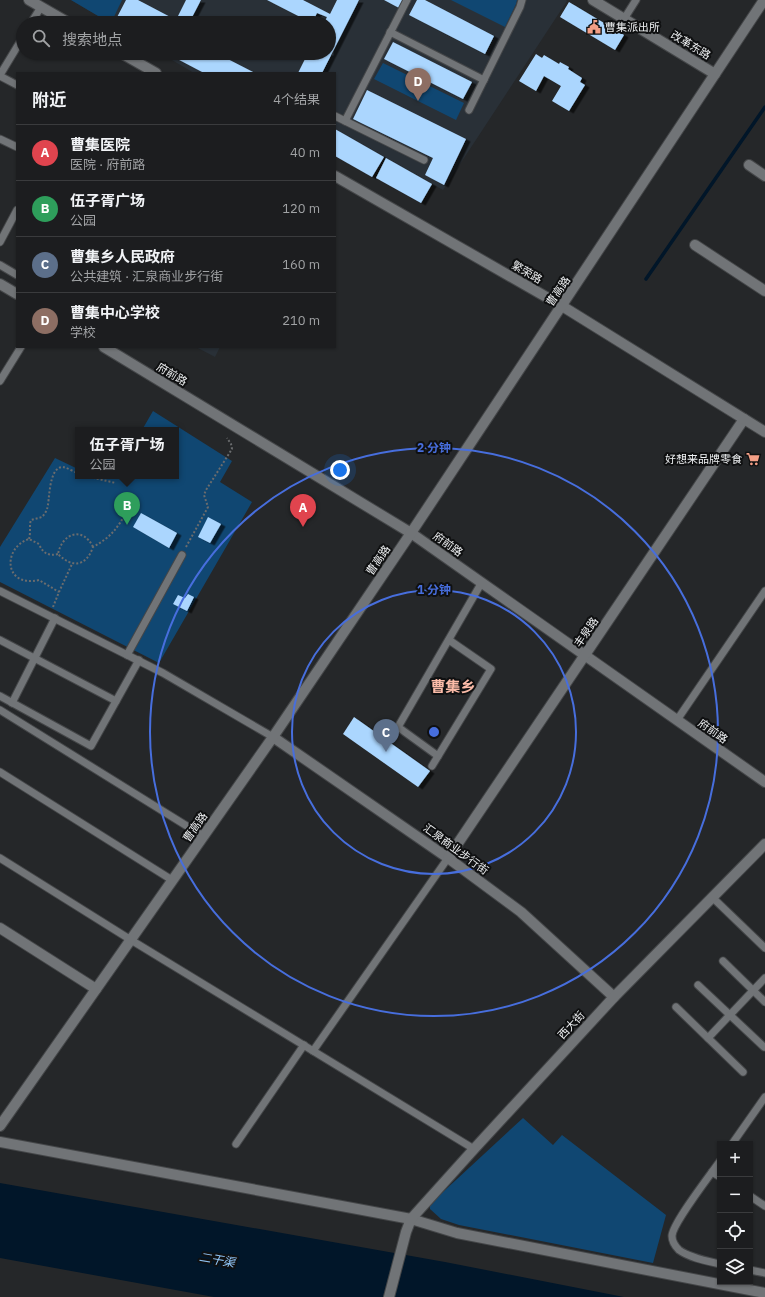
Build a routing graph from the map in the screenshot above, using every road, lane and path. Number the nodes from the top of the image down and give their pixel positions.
1 (29, 0) edge
2 (407, 0) edge
3 (522, 0) edge
4 (593, 0) edge
5 (636, 0) edge
6 (764, 0) edge
7 (41, 7) junction
8 (35, 16) edge
9 (57, 16) edge
10 (624, 19) junction
11 (390, 32) junction
12 (16, 49) edge
13 (133, 60) edge
14 (154, 72) edge
15 (716, 74) junction
16 (0, 76) edge
17 (484, 80) junction
18 (16, 85) edge
19 (469, 110) dead end
20 (336, 116) edge
21 (345, 121) junction
22 (0, 139) edge
23 (16, 147) edge
24 (424, 160) dead end
25 (749, 165) dead end
26 (765, 176) edge
27 (336, 177) edge
28 (16, 212) edge
29 (0, 242) edge
30 (695, 245) dead end
31 (0, 265) edge
32 (16, 274) edge
33 (0, 284) edge
34 (765, 291) edge
35 (16, 293) edge
36 (562, 306) junction
37 (20, 348) edge
38 (106, 348) edge
39 (0, 381) edge
40 (744, 419) junction
41 (765, 432) edge
42 (227, 438) dead end
43 (75, 472) edge
44 (98, 479) edge
45 (116, 483) dead end
46 (128, 511) dead end
47 (411, 533) junction
48 (29, 539) junction
49 (93, 547) junction
50 (58, 554) junction
51 (182, 555) joint
52 (72, 564) junction
53 (482, 582) junction
54 (0, 591) edge
55 (765, 591) edge
56 (59, 592) junction
57 (53, 617) junction
58 (0, 640) edge
59 (449, 640) junction
60 (127, 655) junction
61 (585, 655) junction
62 (34, 658) junction
63 (139, 660) junction
64 (0, 696) edge
65 (116, 701) junction
66 (12, 703) junction
67 (0, 710) edge
68 (677, 720) junction
69 (273, 737) junction
70 (438, 756) junction
71 (432, 766) dead end
72 (0, 772) edge
73 (765, 782) edge
74 (203, 836) junction
75 (765, 844) edge
76 (0, 858) edge
77 (448, 858) junction
78 (172, 880) junction
79 (712, 897) junction
80 (0, 928) edge
81 (131, 940) junction
82 (765, 948) edge
83 (723, 961) dead end
84 (765, 978) edge
85 (698, 985) dead end
86 (96, 989) junction
87 (753, 990) junction
88 (614, 997) junction
89 (765, 1002) edge
90 (676, 1007) dead end
91 (729, 1015) junction
92 (708, 1038) junction
93 (304, 1045) junction
94 (764, 1047) dead end
95 (313, 1051) junction
96 (743, 1072) dead end
97 (765, 1097) edge
98 (0, 1126) edge
99 (734, 1141) edge
100 (0, 1142) edge
101 (236, 1144) dead end
102 (474, 1148) junction
103 (717, 1165) edge
104 (712, 1172) junction
105 (717, 1175) edge
106 (753, 1198) edge
107 (765, 1206) edge
108 (411, 1219) junction
109 (717, 1263) edge
110 (753, 1271) edge
111 (765, 1273) edge
112 (765, 1293) edge
113 (389, 1297) edge

1 - 7 street
2 - 11 lane
3 - 17 lane
4 - 10 street, 改革东路
5 - 10 lane
6 - 15 street, 曹高路
7 - 8 lane
7 - 9 street
10 - 15 street, 改革东路
11 - 17 lane
11 - 21 lane
12 - 16 lane
13 - 14 street
15 - 36 street, 曹高路
16 - 18 lane
17 - 19 lane
20 - 21 lane
21 - 24 lane
22 - 23 lane
25 - 26 street
27 - 36 street, 繁荣路
28 - 29 lane
30 - 34 street
31 - 32 lane
33 - 35 street
36 - 40 street, 繁荣路
36 - 47 street, 曹高路
37 - 39 lane
38 - 47 street, 府前路
40 - 41 street, 繁荣路
40 - 61 street, 丰泉路
42 - 51 path
43 - 48 path
44 - 45 path
46 - 49 path
47 - 53 street, 府前路
47 - 69 street, 曹高路
48 - 50 path
48 - 56 path
49 - 50 path
49 - 52 path
50 - 52 path
51 - 60 lane
52 - 56 path
53 - 59 lane
53 - 61 street, 府前路
54 - 57 lane
55 - 68 lane
56 - 57 path
57 - 60 lane
57 - 62 lane
58 - 62 lane
59 - 70 lane
59 - 70 lane
60 - 63 lane
61 - 68 street, 府前路
61 - 77 street, 丰泉路
62 - 65 lane
62 - 66 lane
63 - 65 lane
63 - 69 lane
64 - 66 lane
65 - 66 lane
67 - 74 lane
68 - 73 street, 府前路
69 - 74 street, 曹高路
69 - 77 street, 汇泉商业步行街
70 - 71 lane
72 - 78 lane
74 - 78 street, 曹高路
75 - 79 street, 西大街
76 - 81 lane
77 - 88 street, 汇泉商业步行街
77 - 95 lane
78 - 81 street, 曹高路
79 - 82 lane
79 - 88 street, 西大街
80 - 86 street
81 - 86 street, 曹高路
81 - 93 lane
83 - 87 lane
84 - 87 lane
85 - 91 lane
86 - 98 street, 曹高路
87 - 89 lane
87 - 91 lane
88 - 102 street, 西大街
90 - 92 lane
91 - 92 lane
91 - 94 lane
92 - 96 lane
93 - 95 lane
93 - 101 lane
95 - 102 lane
97 - 99 lane
100 - 108 street
102 - 108 street, 西大街
103 - 104 lane
104 - 105 lane
104 - 109 lane
106 - 107 lane
108 - 112 street
108 - 113 street, 西大街
110 - 111 lane

